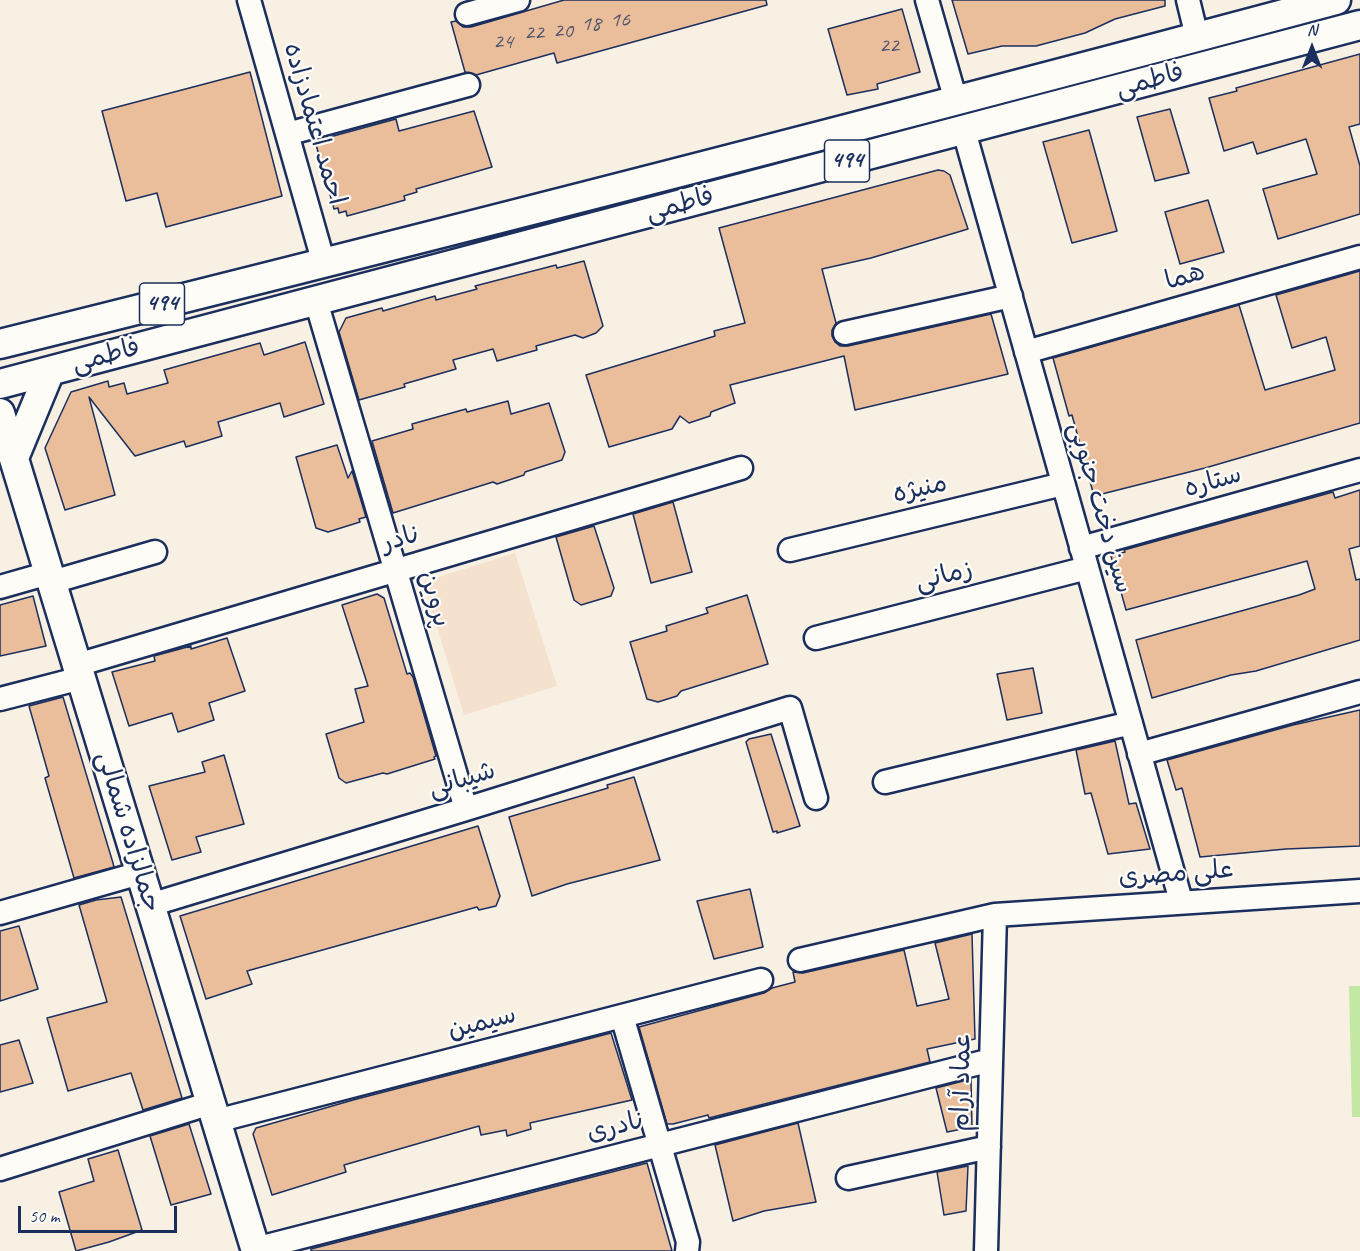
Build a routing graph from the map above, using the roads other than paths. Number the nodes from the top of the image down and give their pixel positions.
1 (249, 0) edge
2 (518, 0) edge
3 (927, 0) edge
4 (1188, 0) edge
5 (1336, 0) edge
6 (467, 14) dead end
7 (1360, 25) edge
8 (1197, 37) junction
9 (468, 85) dead end
10 (956, 101) junction
11 (964, 131) junction
12 (287, 134) junction
13 (1360, 257) edge
14 (324, 264) junction
15 (1011, 296) junction
16 (325, 299) junction
17 (845, 333) dead end
18 (0, 344) edge
19 (1026, 352) junction
20 (50, 371) junction
21 (0, 384) edge
22 (0, 413) edge
23 (14, 458) junction
24 (741, 468) dead end
25 (1360, 470) edge
26 (1064, 484) junction
27 (790, 550) dead end
28 (155, 552) dead end
29 (1084, 558) junction
30 (395, 570) junction
31 (50, 577) junction
32 (0, 587) edge
33 (816, 638) dead end
34 (79, 672) junction
35 (1360, 692) edge
36 (0, 699) edge
37 (1131, 723) junction
38 (1139, 754) junction
39 (885, 782) dead end
40 (816, 798) dead end
41 (466, 809) junction
42 (140, 873) junction
43 (1360, 891) edge
44 (1181, 902) junction
45 (150, 905) junction
46 (0, 913) edge
47 (995, 915) junction
48 (800, 960) dead end
49 (762, 980) dead end
50 (622, 1016) junction
51 (991, 1060) junction
52 (213, 1112) junction
53 (659, 1146) junction
54 (989, 1147) junction
55 (0, 1168) edge
56 (848, 1178) dead end
57 (255, 1250) edge
58 (687, 1251) edge
59 (986, 1251) edge

1 - 12 street, احمد اعتمادزاده
2 - 6 street
3 - 10 street
4 - 8 street
5 - 8 main road, فاطمی / 494
7 - 11 main road, فاطمی / 494
8 - 10 main road, فاطمی / 494
9 - 12 street
10 - 11 main road
10 - 14 main road, فاطمی / 494
11 - 15 street, سین دخت جنوبی
11 - 16 main road, فاطمی / 494
12 - 14 street, احمد اعتمادزاده
13 - 19 street, هما
14 - 16 main road
14 - 18 main road, فاطمی / 494
15 - 17 street
15 - 19 street, سین دخت جنوبی
16 - 20 main road, فاطمی / 494
16 - 30 street, پروین
19 - 26 street, سین دخت جنوبی
20 - 21 main road, فاطمی / 494
20 - 23 main road
22 - 23 main road, جمالزاده شمالی
23 - 31 main road, جمالزاده شمالی
24 - 30 street, نادر
25 - 29 street, ستاره
26 - 27 street, منیژه
26 - 29 street, سین دخت جنوبی
28 - 31 street
29 - 33 street, زمانی
29 - 37 street, سین دخت جنوبی
30 - 34 street, نادر
30 - 41 street, پروین
31 - 32 street
31 - 34 main road, جمالزاده شمالی
34 - 36 street, نادر
34 - 42 main road, جمالزاده شمالی
35 - 38 street
37 - 38 street, سین دخت جنوبی
37 - 39 street
38 - 44 street, سین دخت جنوبی
40 - 41 street, شیبانی
41 - 45 street, شیبانی
42 - 45 main road, جمالزاده شمالی
42 - 46 street
43 - 44 street, علی مصری
44 - 47 street, علی مصری
45 - 52 main road, جمالزاده شمالی
47 - 48 street, علی مصری
47 - 51 street, عماد آرام
49 - 50 street, سیمین
50 - 52 street, سیمین
50 - 53 street
51 - 53 street, نادری
51 - 54 street, عماد آرام
52 - 55 street, سیمین
52 - 57 main road, جمالزاده شمالی
53 - 57 street, نادری
53 - 58 street
54 - 56 street
54 - 59 street, عماد آرام

